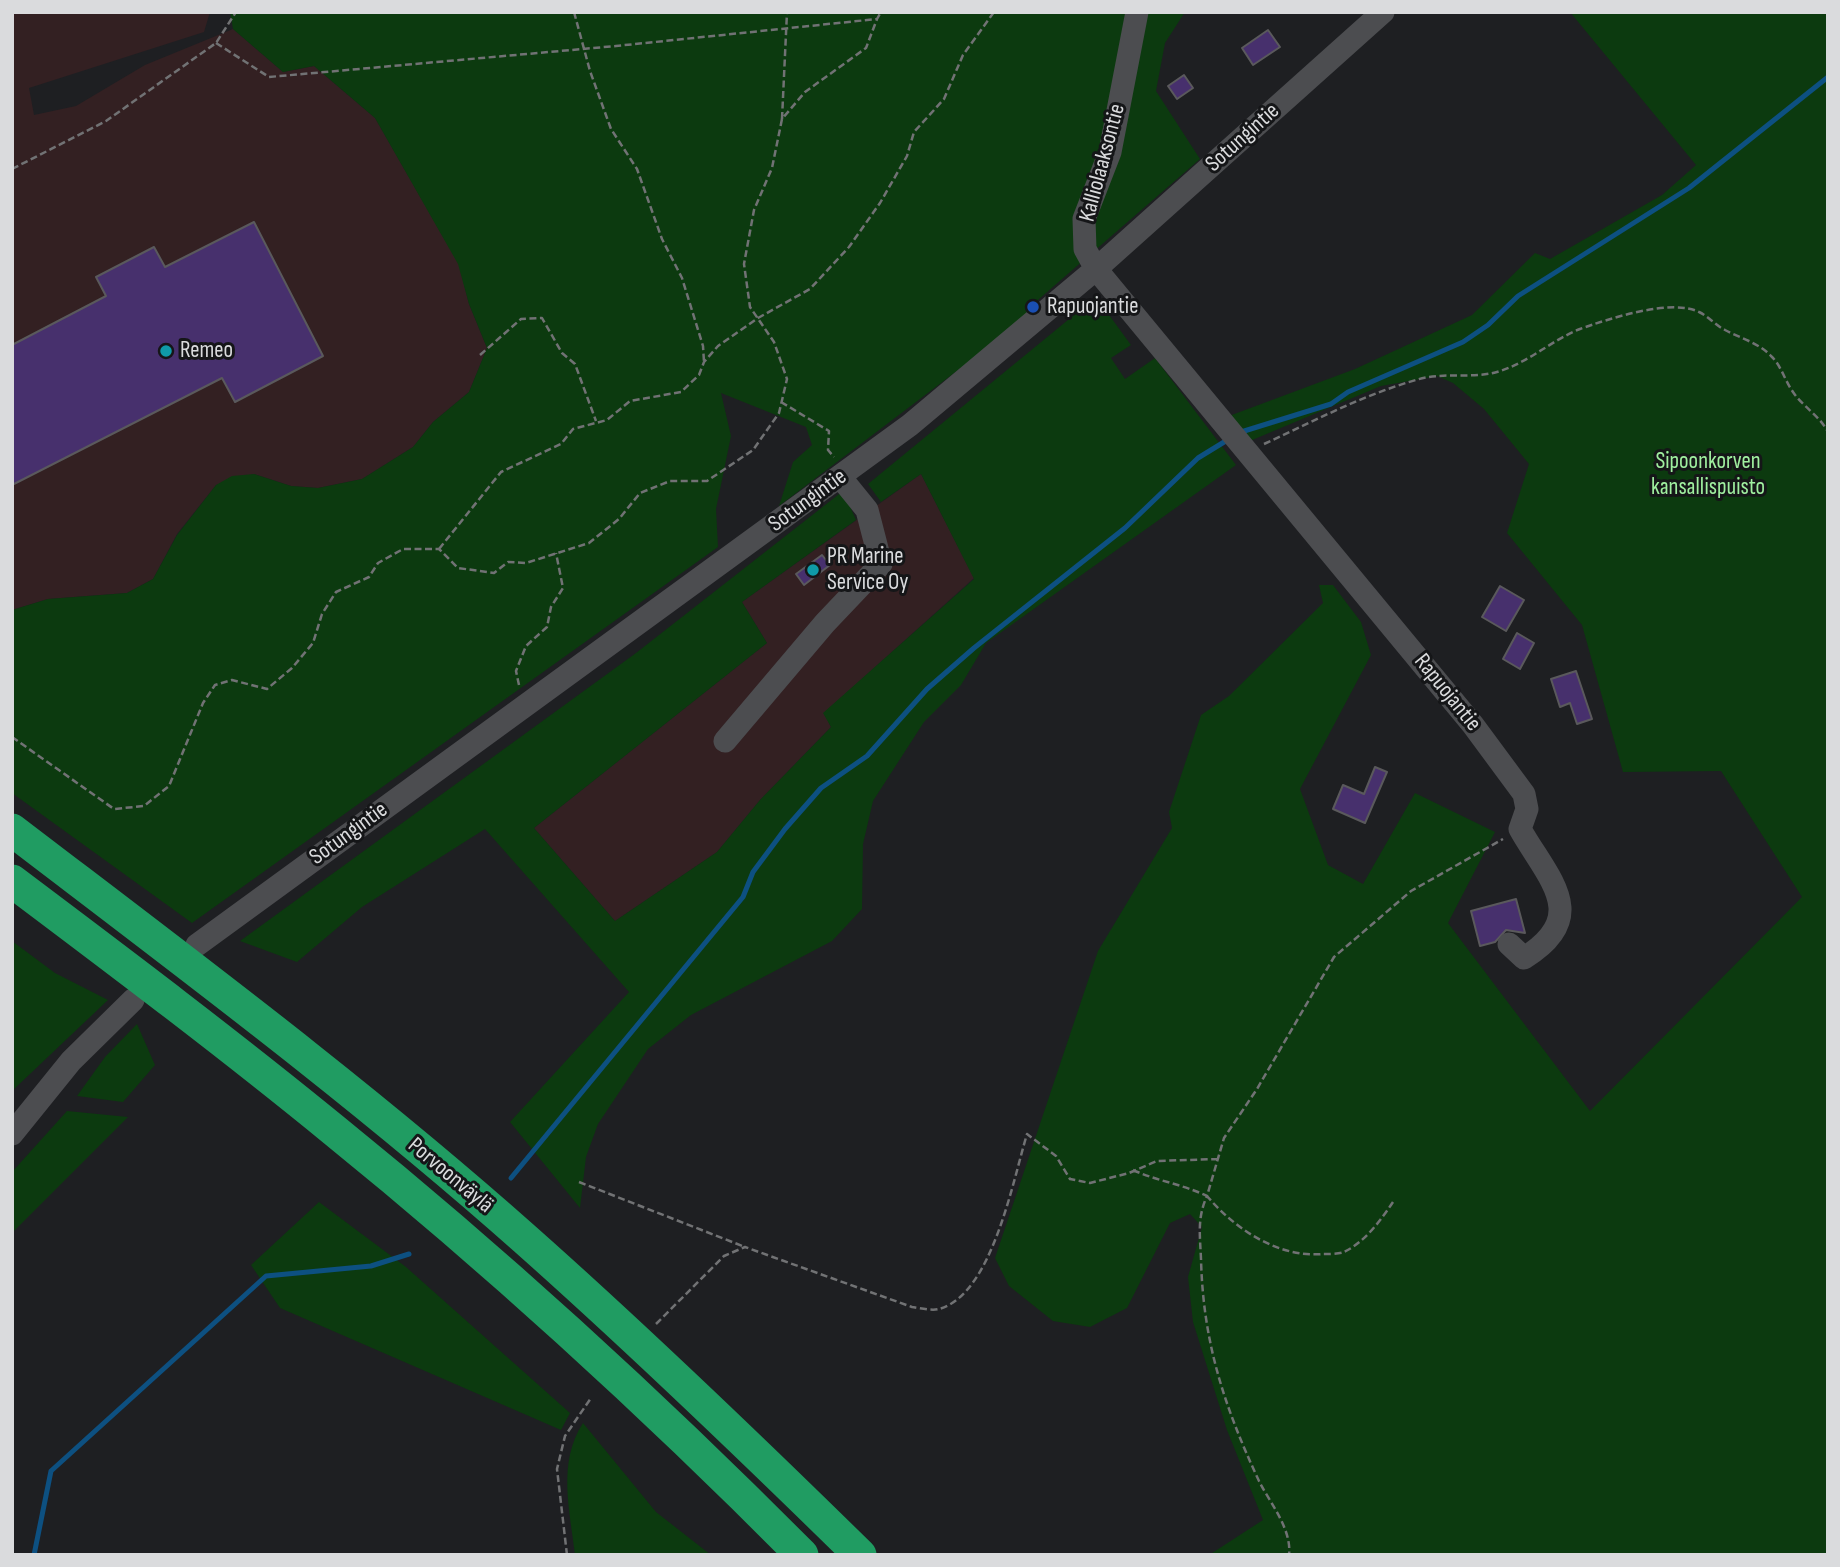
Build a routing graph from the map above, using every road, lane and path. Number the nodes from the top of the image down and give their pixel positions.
1 (236, 12) edge
2 (574, 12) edge
3 (787, 12) edge
4 (881, 12) edge
5 (994, 12) edge
6 (1136, 12) edge
7 (1383, 12) edge
8 (877, 19) junction
9 (784, 27) junction
10 (216, 43) junction
11 (584, 49) junction
12 (782, 119) junction
13 (12, 169) edge
14 (1096, 270) junction
15 (758, 318) junction
16 (480, 355) dead end
17 (704, 362) junction
18 (781, 402) junction
19 (597, 422) junction
20 (1828, 432) edge
21 (1247, 453) junction
22 (839, 470) junction
23 (439, 549) junction
24 (556, 553) junction
25 (524, 706) junction
26 (12, 737) edge
27 (725, 741) dead end
28 (1520, 829) junction
29 (12, 830) edge
30 (12, 881) edge
31 (1509, 944) dead end
32 (197, 945) dead end
33 (133, 1000) dead end
34 (12, 1135) edge
35 (1217, 1159) junction
36 (1133, 1170) junction
37 (579, 1182) dead end
38 (1206, 1196) junction
39 (1393, 1202) dead end
40 (744, 1247) junction
41 (656, 1324) dead end
42 (591, 1398) dead end
43 (1290, 1553) edge
44 (567, 1555) edge
45 (802, 1555) edge
46 (860, 1555) edge

1 - 10 path
2 - 11 path
3 - 9 path
4 - 8 path
5 - 15 path
6 - 14 street, Kalliolaaksontie
7 - 14 street, Sotungintie
8 - 9 path
8 - 12 path
9 - 11 path
9 - 12 path
10 - 11 path
10 - 13 path
11 - 17 path
12 - 15 path
14 - 21 street, Rapuojantie
14 - 22 street, Sotungintie
15 - 17 path
15 - 18 path
16 - 19 path
17 - 19 path
18 - 22 path
18 - 24 path
19 - 23 path
20 - 21 path
21 - 28 street, Rapuojantie
22 - 25 street, Sotungintie
22 - 27 street
23 - 24 path
23 - 26 path
24 - 25 path
25 - 32 street, Sotungintie
28 - 31 street
28 - 35 path
29 - 46 highway, Porvoonväylä
30 - 45 highway, Porvoonväylä
33 - 34 street
35 - 36 path
35 - 38 path
36 - 38 path
36 - 40 path
37 - 40 path
38 - 39 path
38 - 43 path
40 - 41 path
42 - 44 path

